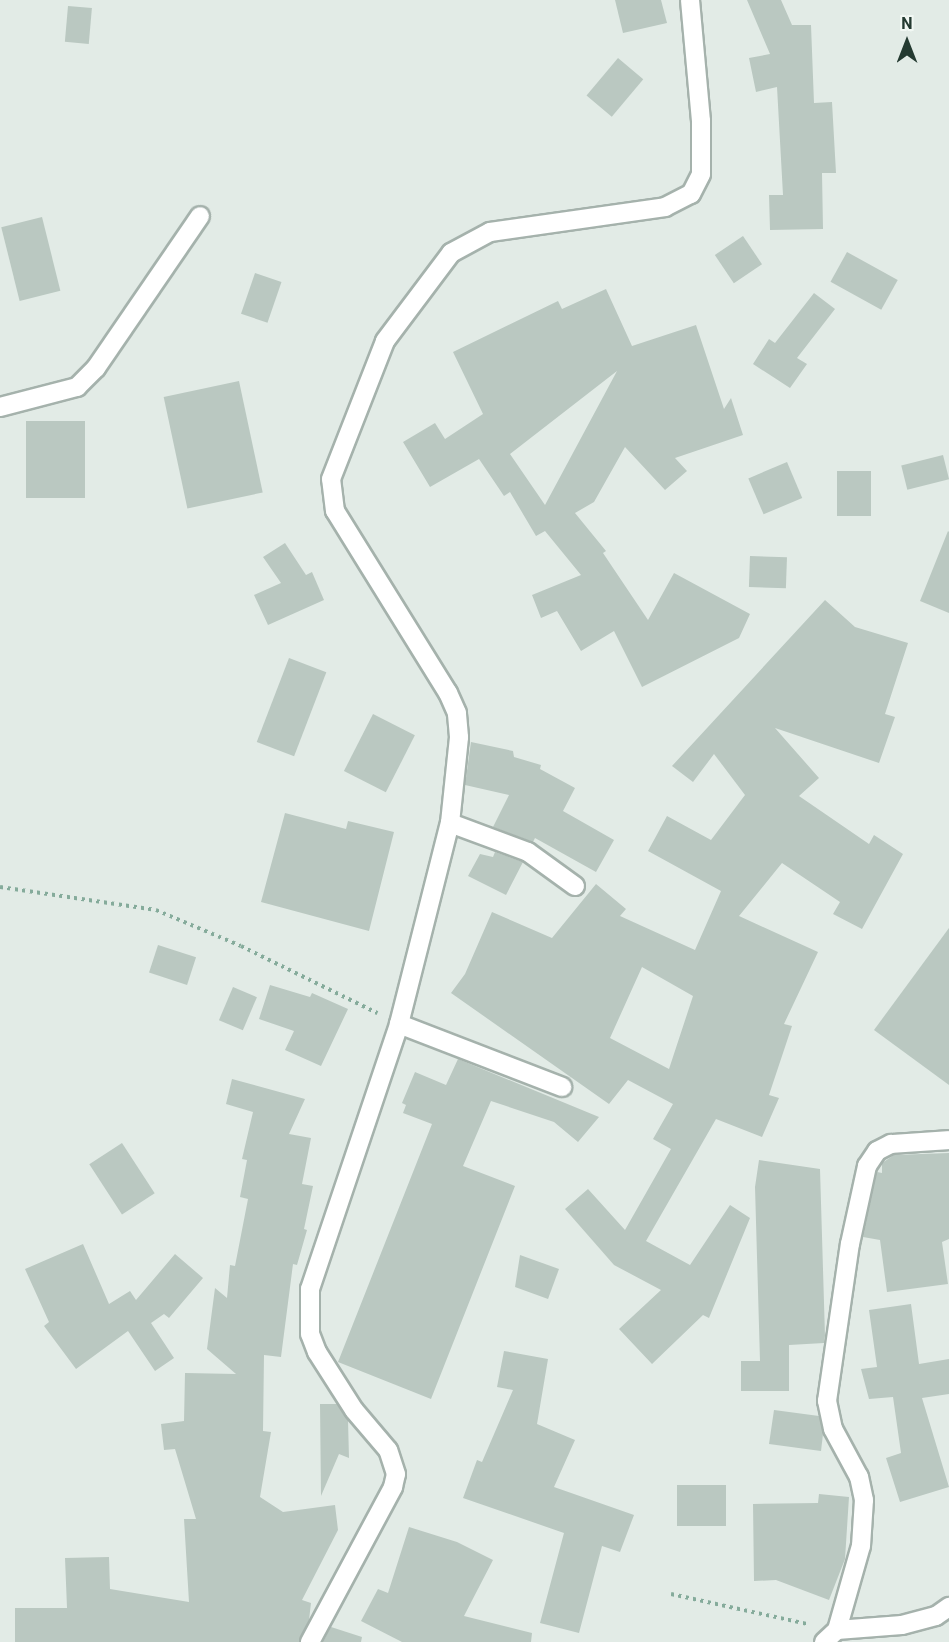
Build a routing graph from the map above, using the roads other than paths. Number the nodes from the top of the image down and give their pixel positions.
1 (690, 0) edge
2 (200, 216) dead end
3 (0, 407) edge
4 (450, 823) junction
5 (575, 886) dead end
6 (399, 1024) junction
7 (562, 1087) dead end
8 (949, 1140) edge
9 (949, 1607) edge
10 (831, 1636) edge
11 (310, 1642) edge

1 - 4 street
2 - 3 street
4 - 5 street
4 - 6 street
6 - 7 street
6 - 11 street
8 - 10 street
9 - 10 street

